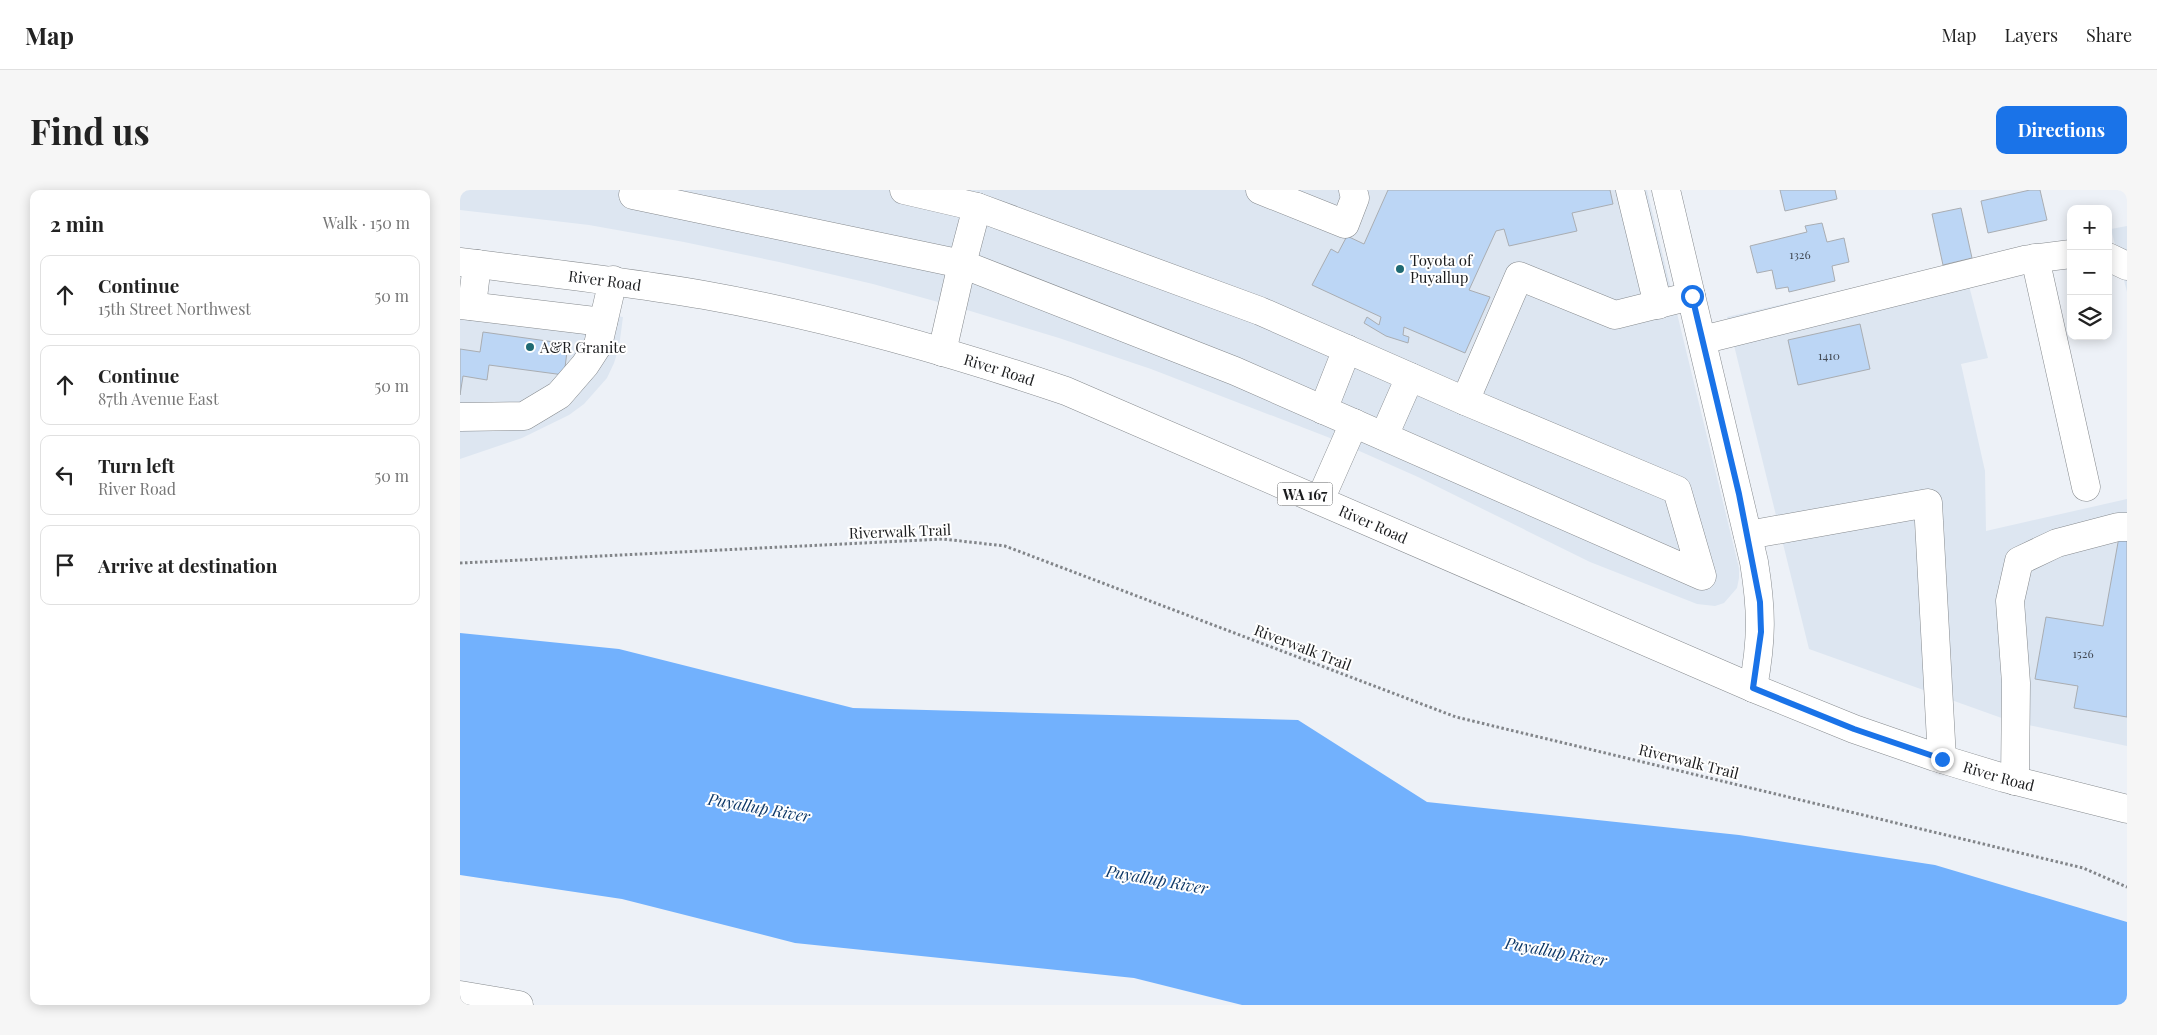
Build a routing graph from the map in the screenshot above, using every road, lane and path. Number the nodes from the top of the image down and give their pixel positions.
1 (634, 190) edge
2 (904, 190) edge
3 (1260, 190) edge
4 (1352, 190) edge
5 (1630, 190) edge
6 (1666, 190) edge
7 (977, 207) junction
8 (2067, 254) edge
9 (2035, 258) junction
10 (2112, 260) edge
11 (468, 263) edge
12 (962, 264) junction
13 (2127, 266) edge
14 (613, 280) junction
15 (1692, 296) junction
16 (1658, 304) junction
17 (466, 306) edge
18 (603, 322) junction
19 (1702, 340) junction
20 (1347, 349) junction
21 (942, 352) junction
22 (1410, 377) junction
23 (1465, 401) junction
24 (1323, 410) junction
25 (460, 417) edge
26 (1354, 423) junction
27 (1384, 436) junction
28 (2086, 487) dead end
29 (1320, 500) junction
30 (2127, 527) edge
31 (1748, 535) junction
32 (460, 563) edge
33 (1753, 688) junction
34 (1942, 759) junction
35 (2015, 781) junction
36 (2127, 809) edge
37 (2127, 887) edge
38 (460, 995) edge
39 (519, 1005) edge

1 - 12 main road
2 - 7 main road
3 - 4 main road
5 - 16 main road
6 - 15 main road
7 - 12 main road
7 - 20 main road
8 - 9 main road
9 - 19 main road
9 - 28 main road
10 - 13 main road
11 - 14 main road, River Road / WA 167
11 - 17 main road
12 - 21 main road
12 - 24 main road
14 - 18 main road
14 - 21 main road, River Road / WA 167
15 - 16 main road
15 - 19 main road
16 - 23 main road
17 - 18 main road
18 - 25 main road
19 - 31 main road
20 - 22 main road
20 - 24 main road
21 - 29 main road, River Road / WA 167
22 - 23 main road
22 - 27 main road
23 - 27 main road
24 - 26 main road
26 - 27 main road
26 - 29 main road
29 - 33 main road, River Road / WA 167
30 - 35 main road
31 - 33 main road
31 - 34 main road
32 - 37 path, Riverwalk Trail
33 - 34 main road, River Road / WA 167
34 - 35 main road, River Road / WA 167
35 - 36 main road, River Road / WA 167
38 - 39 main road

